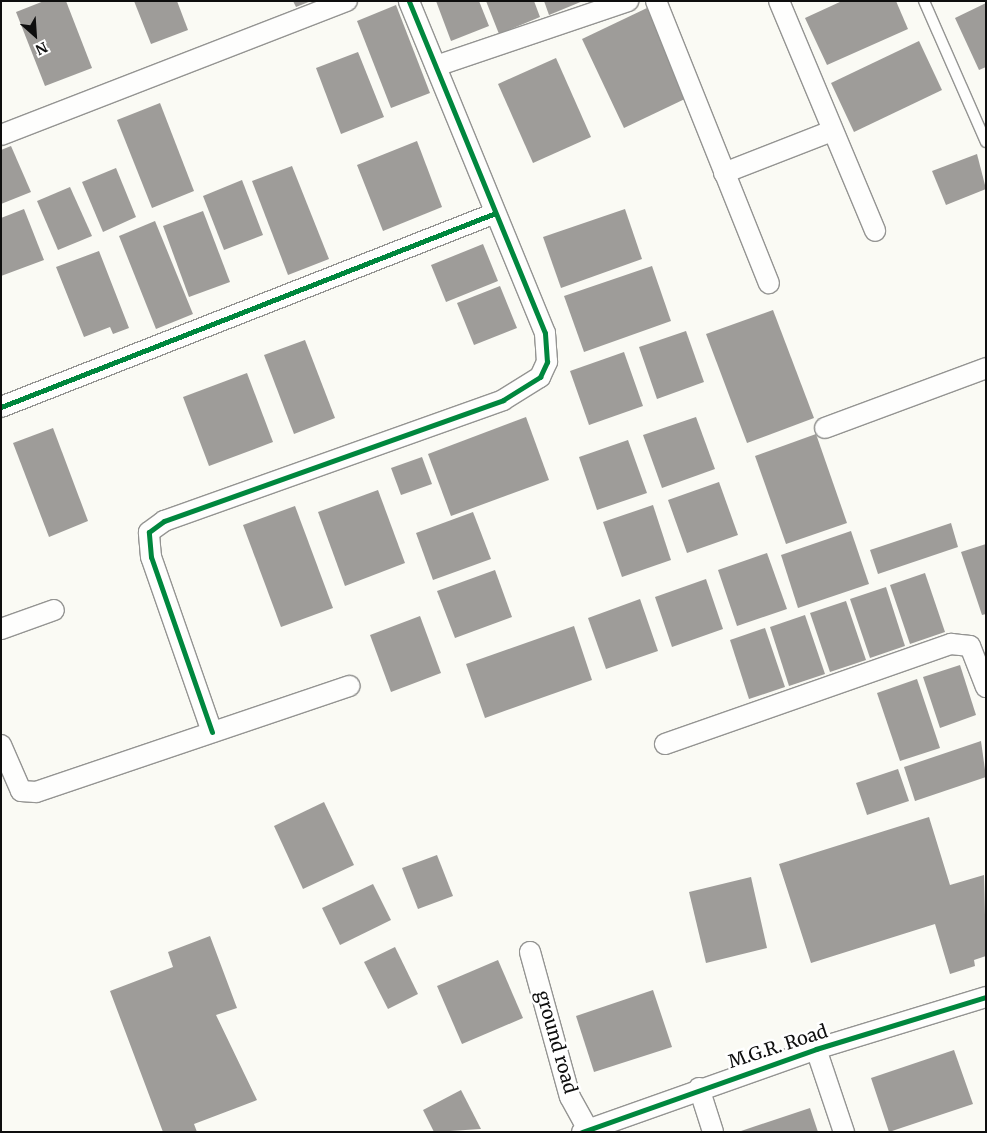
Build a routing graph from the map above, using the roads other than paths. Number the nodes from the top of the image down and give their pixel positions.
1 (347, 1) edge
2 (409, 1) edge
3 (628, 1) edge
4 (656, 1) edge
5 (779, 1) edge
6 (924, 1) edge
7 (436, 66) junction
8 (832, 131) junction
9 (1, 135) edge
10 (986, 142) edge
11 (724, 173) junction
12 (493, 214) junction
13 (875, 231) dead end
14 (768, 283) dead end
15 (986, 368) edge
16 (1, 407) edge
17 (825, 428) dead end
18 (54, 610) dead end
19 (1, 629) edge
20 (350, 686) dead end
21 (986, 687) edge
22 (212, 732) junction
23 (665, 744) dead end
24 (1, 745) edge
25 (530, 952) dead end
26 (986, 997) edge
27 (816, 1049) junction
28 (699, 1088) junction
29 (585, 1131) edge
30 (712, 1132) edge
31 (844, 1132) edge

1 - 9 street
2 - 7 street
3 - 7 street
4 - 11 street
5 - 8 street
6 - 10 lane
7 - 12 street
8 - 11 street
8 - 13 street
11 - 14 street
12 - 16 street
12 - 22 street
15 - 17 street
18 - 19 street
20 - 22 street
21 - 23 street
22 - 24 street
25 - 29 street, ground road
26 - 27 street, M.G.R. Road
27 - 28 street, M.G.R. Road
27 - 31 street
28 - 29 street, M.G.R. Road
28 - 30 street

